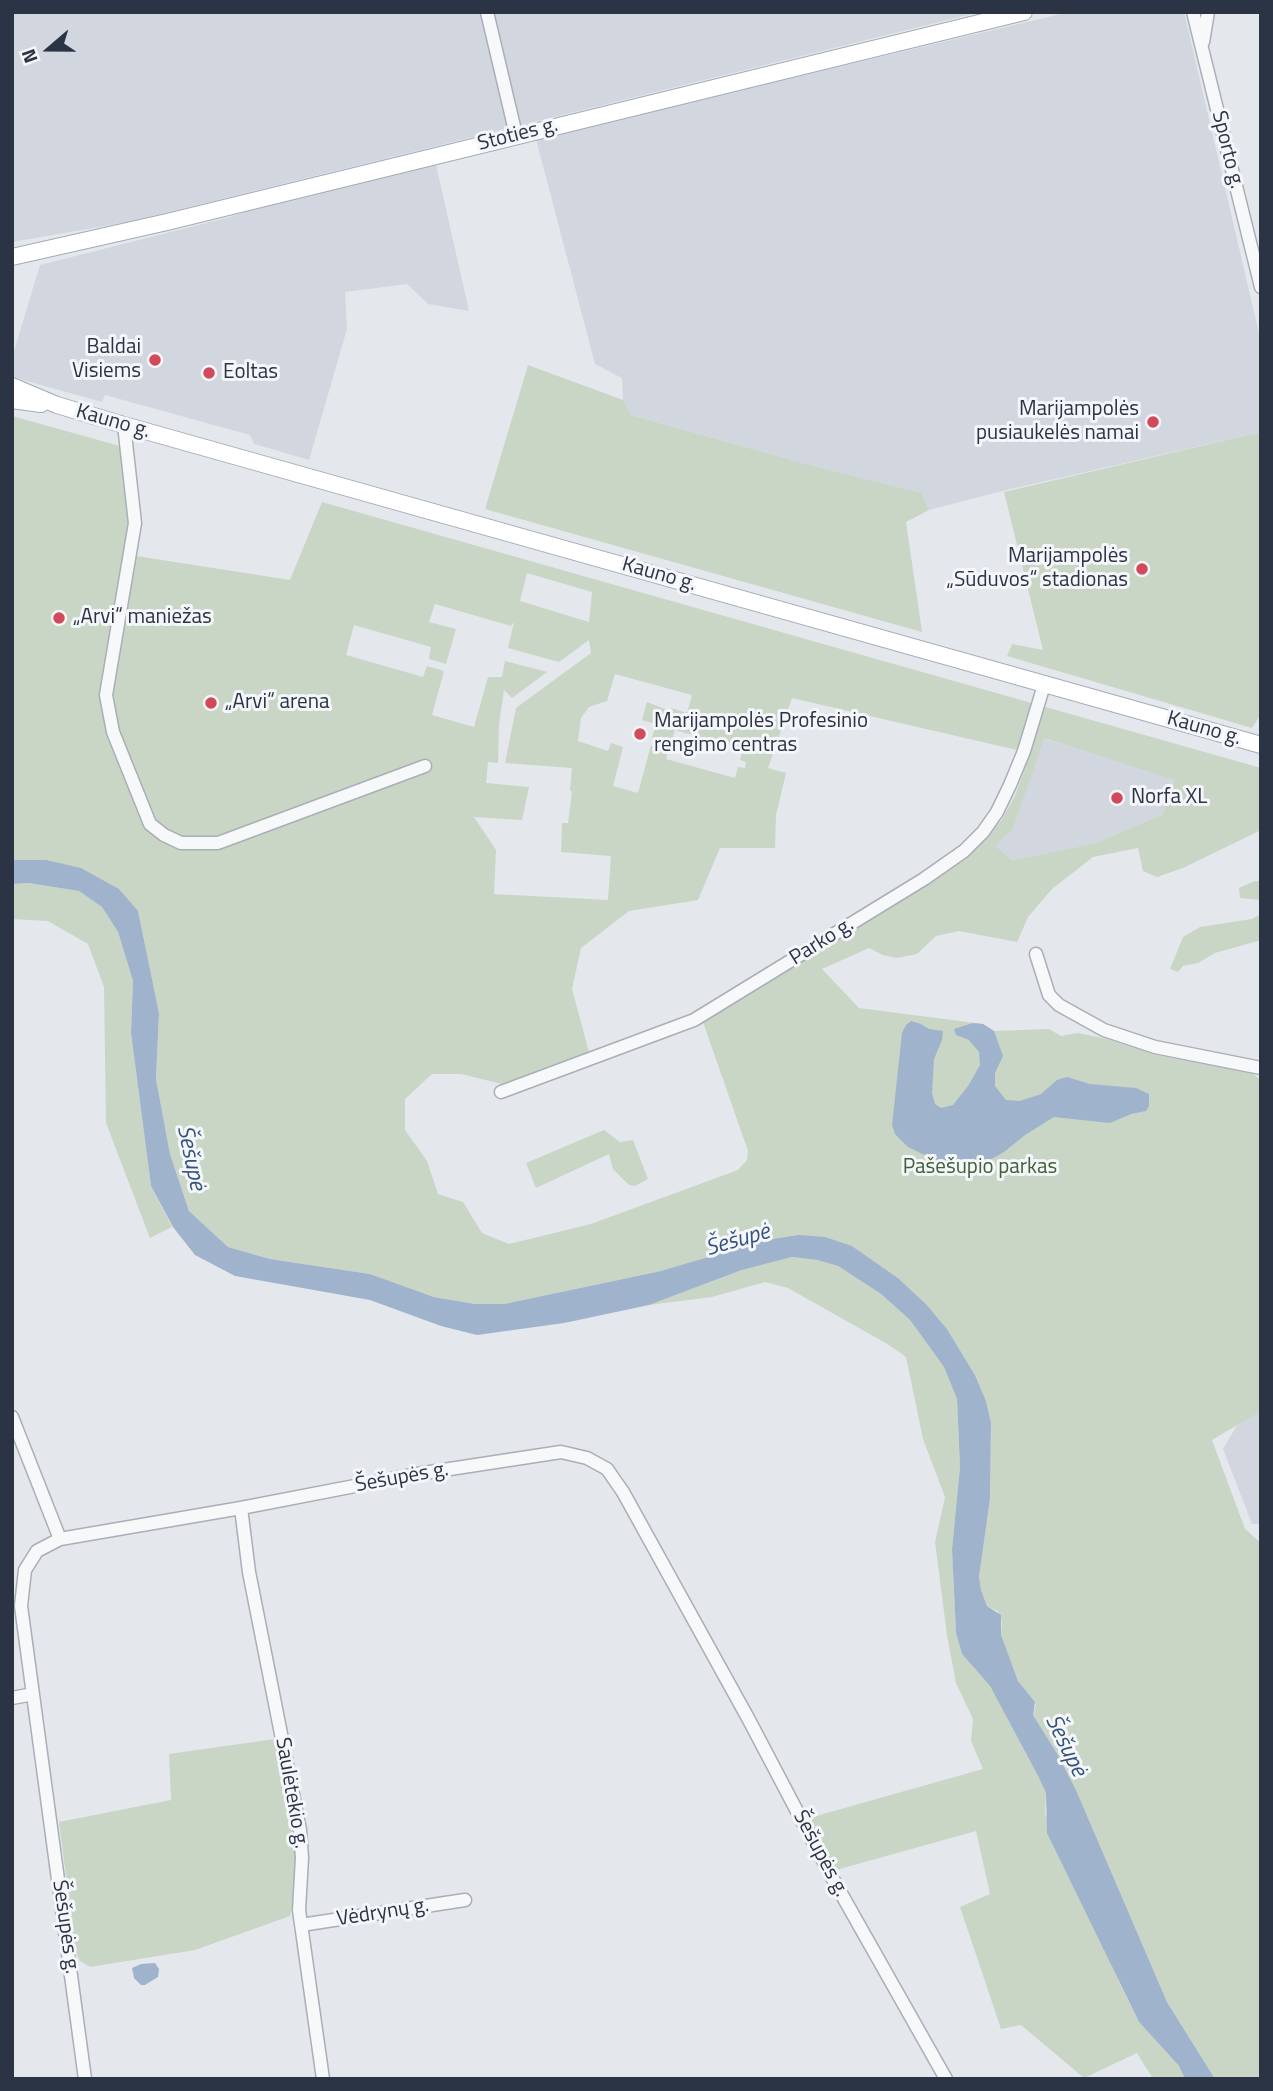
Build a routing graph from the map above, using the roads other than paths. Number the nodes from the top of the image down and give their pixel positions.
1 (487, 12) edge
2 (1024, 12) edge
3 (1194, 12) edge
4 (1208, 12) edge
5 (1201, 49) junction
6 (516, 135) junction
7 (12, 257) edge
8 (1261, 287) edge
9 (12, 386) edge
10 (12, 400) edge
11 (57, 405) junction
12 (124, 425) junction
13 (1044, 685) junction
14 (1261, 745) edge
15 (425, 766) dead end
16 (1036, 954) dead end
17 (1261, 1068) edge
18 (501, 1092) dead end
19 (12, 1417) edge
20 (241, 1508) junction
21 (60, 1539) junction
22 (33, 1694) junction
23 (12, 1698) edge
24 (465, 1900) dead end
25 (301, 1925) junction
26 (86, 2079) edge
27 (323, 2079) edge
28 (946, 2079) edge

1 - 6 street
2 - 6 main road, Stoties g.
3 - 5 street, Sporto g.
4 - 5 street
5 - 8 street, Sporto g.
6 - 7 main road, Stoties g.
9 - 11 main road, Kauno g.
10 - 11 main road, Kauno g.
11 - 12 main road, Kauno g.
12 - 13 main road, Kauno g.
12 - 15 street
13 - 14 main road, Kauno g.
13 - 18 street, Parko g.
16 - 17 street
19 - 21 street
20 - 21 street, Šešupės g.
20 - 25 street, Saulėtekio g.
20 - 28 street, Šešupės g.
21 - 22 street, Šešupės g.
22 - 23 street
22 - 26 street, Šešupės g.
24 - 25 street, Vėdrynų g.
25 - 27 street, Saulėtekio g.

